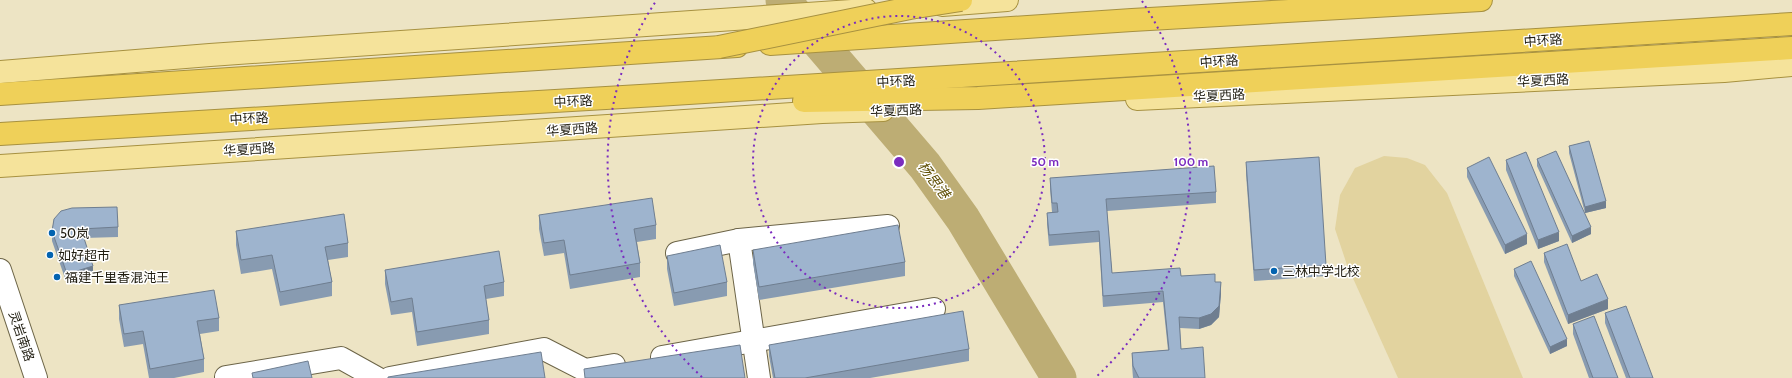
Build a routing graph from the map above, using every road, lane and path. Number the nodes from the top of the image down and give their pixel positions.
1 (1007, 0) edge
2 (1481, 0) edge
3 (955, 1) edge
4 (1792, 24) edge
5 (719, 47) junction
6 (1792, 48) edge
7 (1792, 64) edge
8 (0, 72) edge
9 (0, 94) edge
10 (494, 105) junction
11 (0, 134) edge
12 (0, 166) edge
13 (888, 226) edge
14 (739, 240) junction
15 (677, 253) edge
16 (0, 270) edge
17 (934, 309) dead end
18 (754, 342) junction
19 (226, 377) dead end
20 (36, 378) edge
21 (377, 378) edge
22 (390, 378) edge
23 (759, 378) edge

1 - 3 main road
2 - 5 highway, bridge
3 - 5 highway, bridge
3 - 8 main road
4 - 10 highway, 中环路
5 - 9 highway
6 - 10 highway
7 - 12 main road, 华夏西路
10 - 11 highway, 中环路
13 - 14 street
14 - 15 street
14 - 18 street
16 - 20 street, 灵岩南路
17 - 18 street
18 - 22 street
18 - 23 street
19 - 21 street

